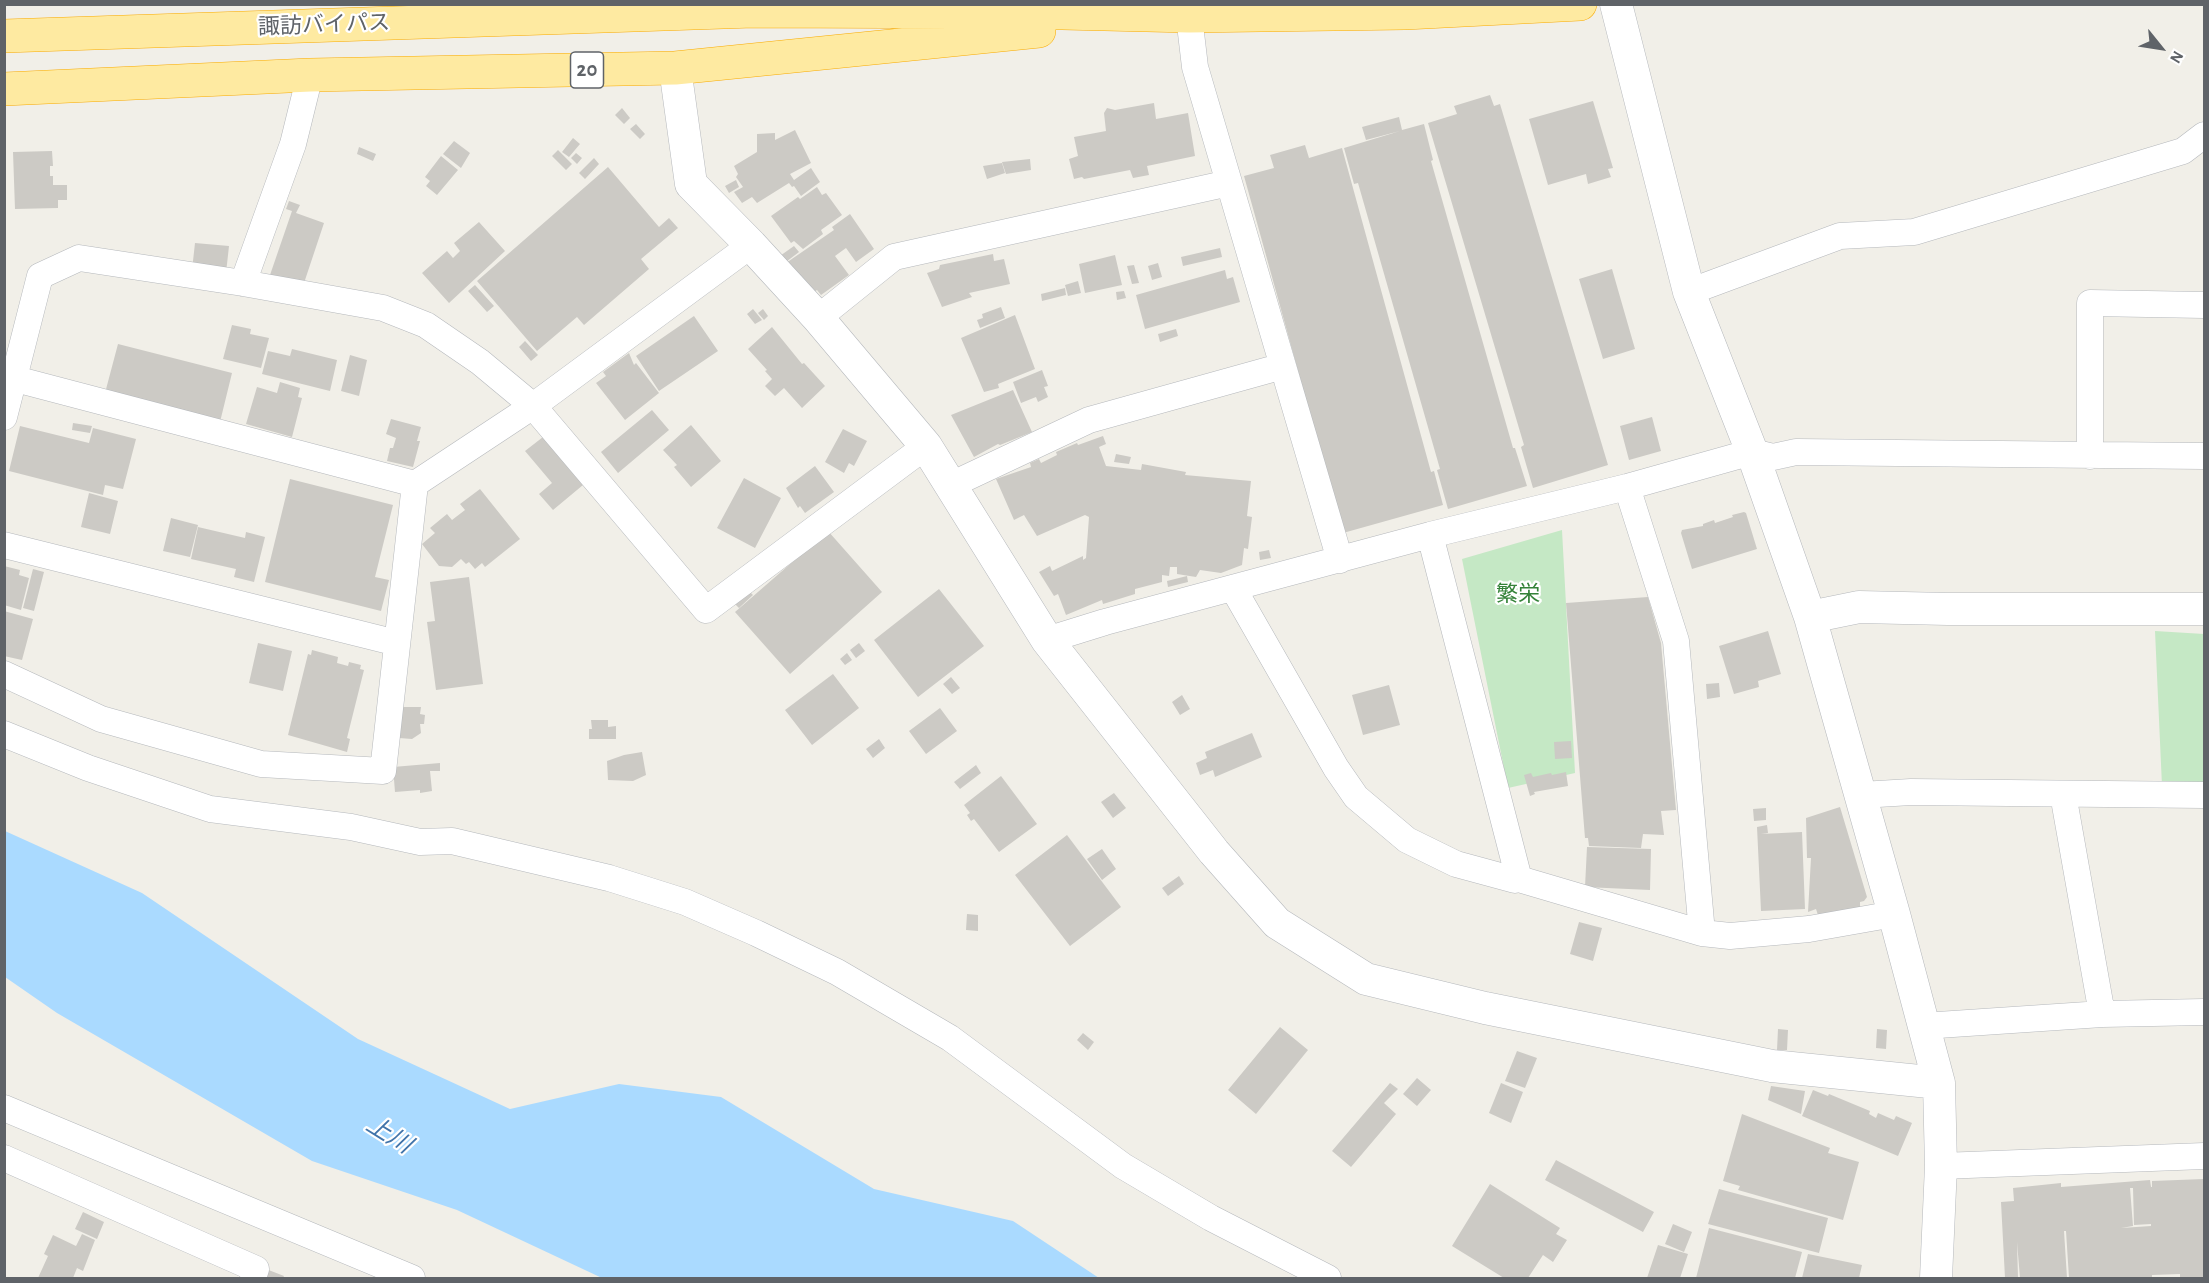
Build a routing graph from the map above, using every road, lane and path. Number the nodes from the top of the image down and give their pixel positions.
1 (644, 4) edge
2 (1580, 4) edge
3 (1616, 4) edge
4 (1176, 16) junction
5 (4, 26) edge
6 (4, 36) edge
7 (675, 68) junction
8 (310, 75) junction
9 (4, 89) edge
10 (2205, 135) edge
11 (1229, 183) junction
12 (751, 245) junction
13 (243, 283) junction
14 (1689, 292) junction
15 (2205, 305) edge
16 (818, 318) junction
17 (1283, 366) junction
18 (10, 377) edge
19 (533, 406) junction
20 (4, 417) edge
21 (926, 446) junction
22 (1752, 452) junction
23 (2090, 456) junction
24 (2205, 456) edge
25 (415, 484) junction
26 (951, 485) junction
27 (1627, 487) junction
28 (1430, 535) junction
29 (4, 545) edge
30 (1340, 560) junction
31 (1233, 588) junction
32 (2205, 609) edge
33 (1810, 617) junction
34 (1047, 640) junction
35 (397, 643) junction
36 (4, 674) edge
37 (4, 734) edge
38 (2063, 794) junction
39 (1861, 795) junction
40 (2205, 795) edge
41 (1519, 879) junction
42 (1894, 914) junction
43 (1702, 933) junction
44 (2205, 1012) edge
45 (2102, 1014) junction
46 (1923, 1026) junction
47 (1939, 1083) junction
48 (4, 1108) edge
49 (2205, 1156) edge
50 (4, 1158) edge
51 (1941, 1166) junction
52 (1211, 1218) junction
53 (254, 1278) edge
54 (412, 1278) edge
55 (1303, 1278) edge
56 (1328, 1278) edge
57 (1936, 1278) edge

1 - 5 highway, 諏訪バイパス
2 - 4 highway, 諏訪バイパス / 20
3 - 14 street
4 - 6 highway, 諏訪バイパス / 20
4 - 7 highway, 20
4 - 11 street
7 - 8 highway, 20
7 - 12 street
8 - 9 highway, 20
8 - 13 street
10 - 14 street
11 - 16 street
11 - 17 street
12 - 16 street
12 - 19 street
13 - 18 street
13 - 19 street
14 - 22 street
15 - 23 street
16 - 21 street
17 - 26 street
17 - 30 street
18 - 20 street
18 - 25 street
19 - 21 street
19 - 25 street
21 - 26 street
22 - 23 street
22 - 27 street
22 - 33 street
23 - 24 street
25 - 35 street
26 - 34 street
27 - 28 street
27 - 43 street
28 - 30 street
28 - 41 street
29 - 35 street
30 - 31 street
31 - 34 street
31 - 41 street
32 - 33 street
33 - 39 street
34 - 47 street
35 - 36 street
37 - 52 street
38 - 39 street
38 - 40 street
38 - 45 street
39 - 42 street
41 - 43 street
42 - 43 street
42 - 46 street
44 - 45 street
45 - 46 street
46 - 47 street
47 - 51 street
48 - 54 street
49 - 51 street
50 - 53 street
51 - 57 street
52 - 55 street
52 - 56 street

